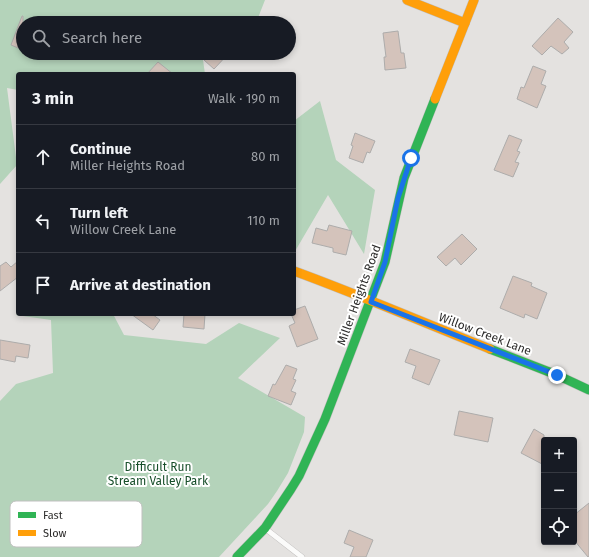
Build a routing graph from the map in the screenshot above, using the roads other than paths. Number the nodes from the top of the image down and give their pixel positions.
1 (407, 0) edge
2 (474, 0) edge
3 (465, 23) junction
4 (296, 272) edge
5 (371, 302) junction
6 (589, 390) edge
7 (265, 528) junction
8 (237, 557) edge
9 (302, 557) edge

1 - 3 street
2 - 3 street, Miller Heights Road
3 - 5 street, Miller Heights Road
4 - 5 street, Willow Creek Lane
5 - 6 street, Willow Creek Lane
5 - 7 street, Miller Heights Road
7 - 8 street, Miller Heights Road
7 - 9 lane

